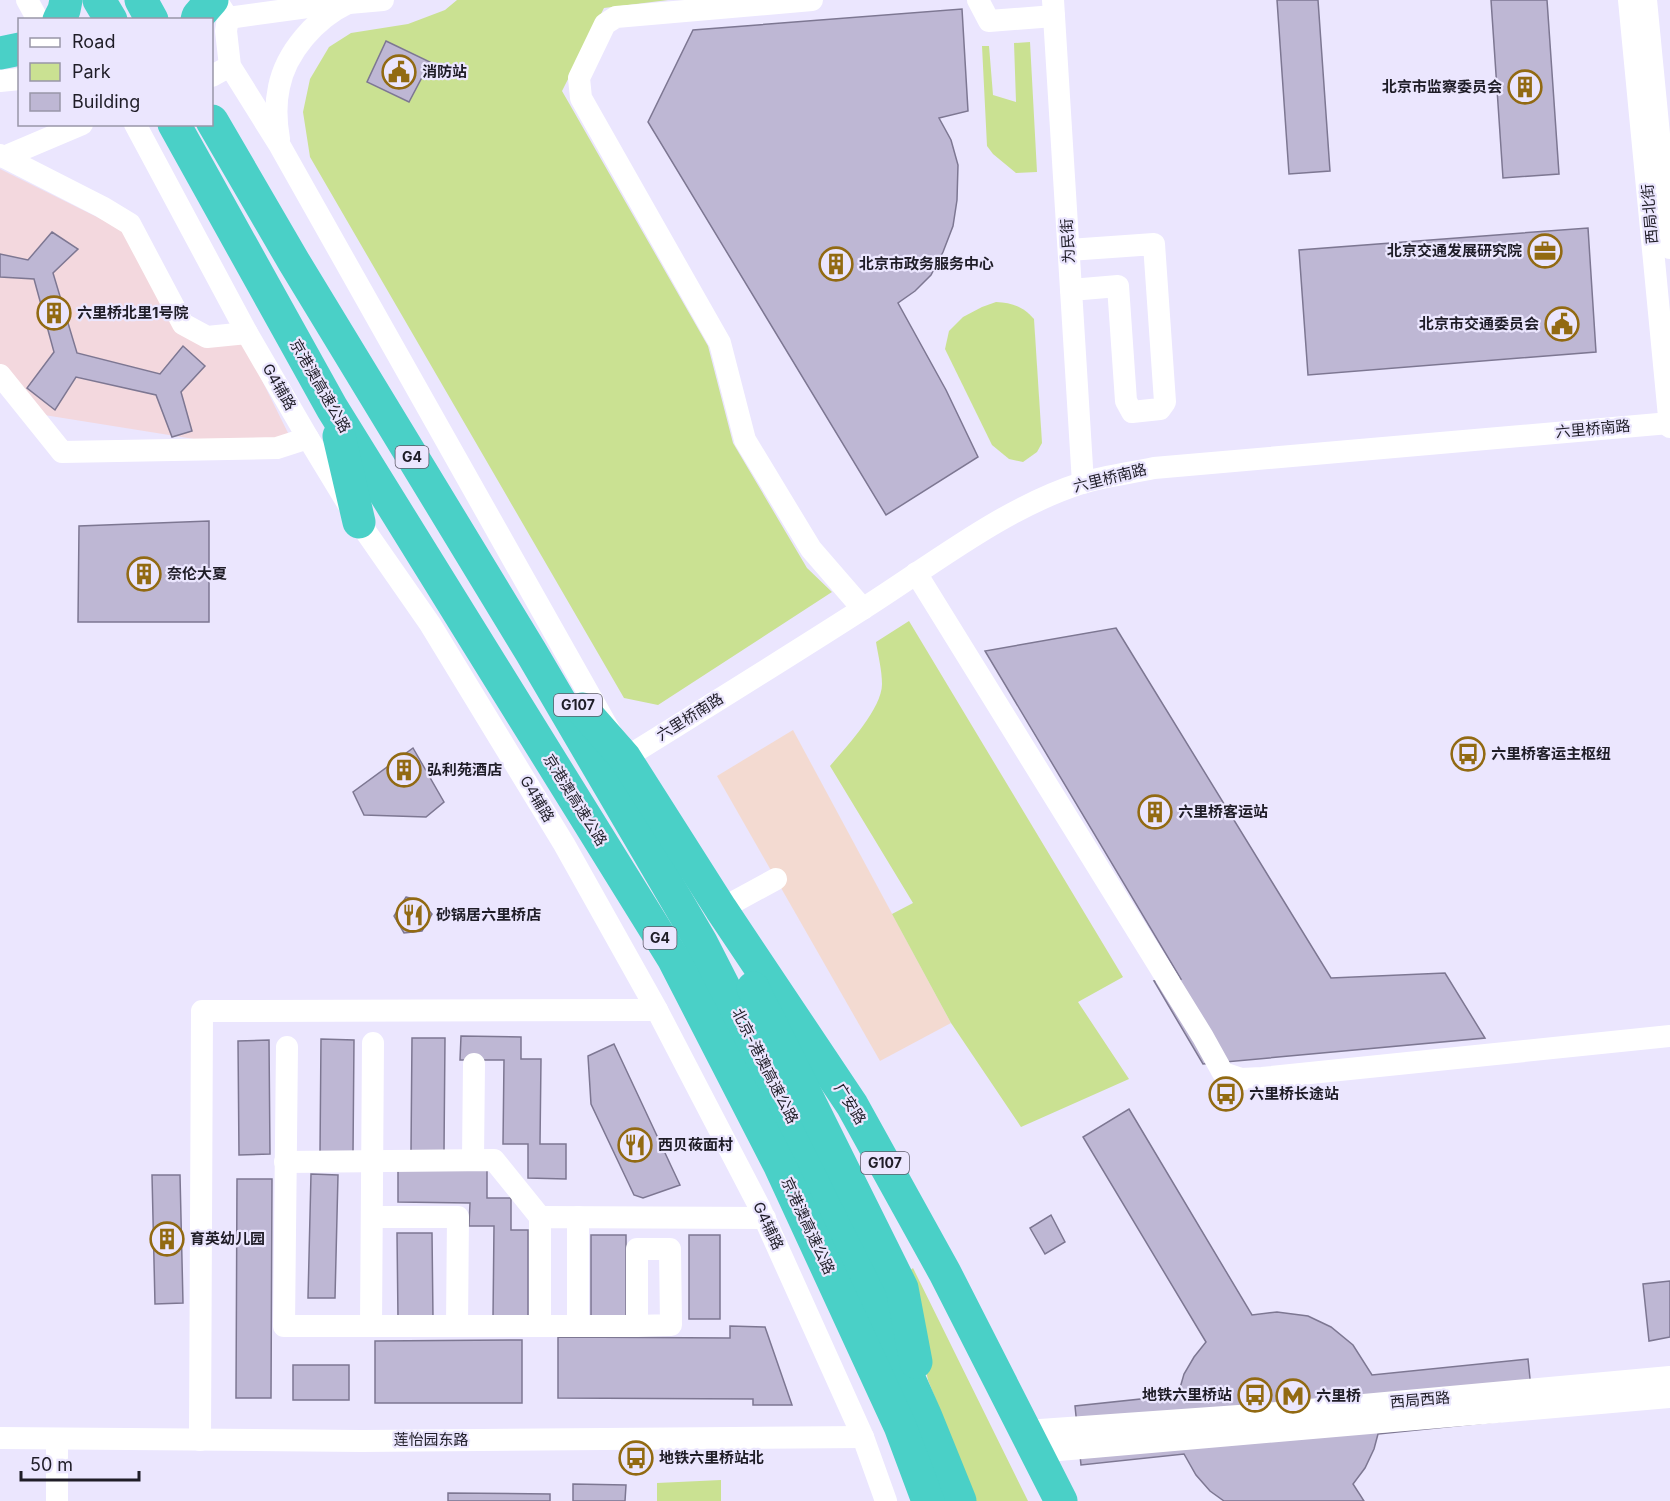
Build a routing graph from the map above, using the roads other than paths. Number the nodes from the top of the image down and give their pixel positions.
1 (27, 0) edge
2 (66, 0) edge
3 (99, 0) edge
4 (141, 0) edge
5 (382, 0) edge
6 (812, 0) edge
7 (978, 0) edge
8 (1629, 0) edge
9 (1646, 0) edge
10 (348, 3) junction
11 (1054, 8) edge
12 (213, 9) edge
13 (37, 18) edge
14 (60, 18) edge
15 (110, 18) edge
16 (151, 18) edge
17 (221, 71) edge
18 (213, 124) edge
19 (77, 126) edge
20 (136, 126) edge
21 (174, 126) edge
22 (280, 146) junction
23 (2, 156) edge
24 (1117, 247) junction
25 (1670, 248) edge
26 (1069, 250) junction
27 (1118, 286) junction
28 (1071, 290) junction
29 (247, 333) junction
30 (0, 375) edge
31 (332, 408) junction
32 (1670, 423) edge
33 (1670, 427) edge
34 (308, 438) junction
35 (1083, 483) junction
36 (359, 522) junction
37 (916, 573) junction
38 (863, 609) junction
39 (531, 652) junction
40 (625, 758) junction
41 (776, 879) dead end
42 (721, 909) junction
43 (657, 1010) junction
44 (1670, 1036) edge
45 (373, 1043) dead end
46 (286, 1047) dead end
47 (474, 1064) dead end
48 (473, 1160) junction
49 (372, 1161) junction
50 (285, 1162) junction
51 (372, 1217) junction
52 (540, 1217) junction
53 (578, 1217) junction
54 (765, 1218) junction
55 (371, 1326) junction
56 (457, 1326) junction
57 (540, 1326) junction
58 (578, 1326) junction
59 (637, 1326) junction
60 (1670, 1377) edge
61 (1670, 1397) edge
62 (927, 1417) junction
63 (863, 1437) junction
64 (0, 1438) edge
65 (57, 1439) junction
66 (200, 1440) junction
67 (1031, 1441) junction
68 (57, 1501) edge
69 (886, 1501) edge
70 (928, 1501) edge
71 (960, 1501) edge
72 (1061, 1501) edge

1 - 13 street
2 - 14 highway
3 - 15 highway
4 - 16 highway
5 - 10 street
6 - 38 street
7 - 11 street
8 - 32 street, 西局北街
9 - 25 street, 西局北街
10 - 12 street
10 - 22 street
11 - 26 street, 为民街
12 - 17 street
17 - 22 street
18 - 39 highway, G4
19 - 23 street
20 - 29 street, G4辅路
21 - 31 highway, 京港澳高速公路 / G4
22 - 40 street
23 - 29 street
24 - 26 street
24 - 27 street
24 - 27 street
26 - 28 street, 为民街
27 - 28 street
28 - 35 street, 为民街
29 - 34 street, G4辅路
30 - 34 street
31 - 36 highway
31 - 70 highway, 京港澳高速公路 / G4
32 - 33 street, 西局北街
32 - 35 street, 六里桥南路
34 - 36 street, G4辅路
35 - 37 street, 六里桥南路
36 - 43 street, G4辅路
37 - 38 street, 六里桥南路
37 - 44 street
38 - 40 street, 六里桥南路
39 - 40 highway, G107
39 - 62 highway, 北京-港澳高速公路 / G4
40 - 42 highway, 广安路 / G107
41 - 42 street
42 - 62 highway
42 - 67 highway, 广安路 / G107
43 - 54 street, G4辅路
43 - 66 street
45 - 49 street
46 - 50 street
47 - 48 street
48 - 49 street
48 - 52 street
49 - 50 street
49 - 51 street
50 - 55 street
51 - 55 street
51 - 56 street
52 - 53 street
52 - 57 street
53 - 54 street
53 - 58 street
54 - 63 street, G4辅路
55 - 56 street
56 - 57 street
57 - 58 street
58 - 59 street
59 - 59 street
60 - 67 street, 西局西路
61 - 67 street, 西局西路
62 - 71 highway, 北京-港澳高速公路 / G4
63 - 66 street, 莲怡园东路
63 - 69 street, G4辅路
64 - 65 street, 莲怡园东路
65 - 66 street, 莲怡园东路
65 - 68 street
67 - 72 highway, 广安路 / G107

